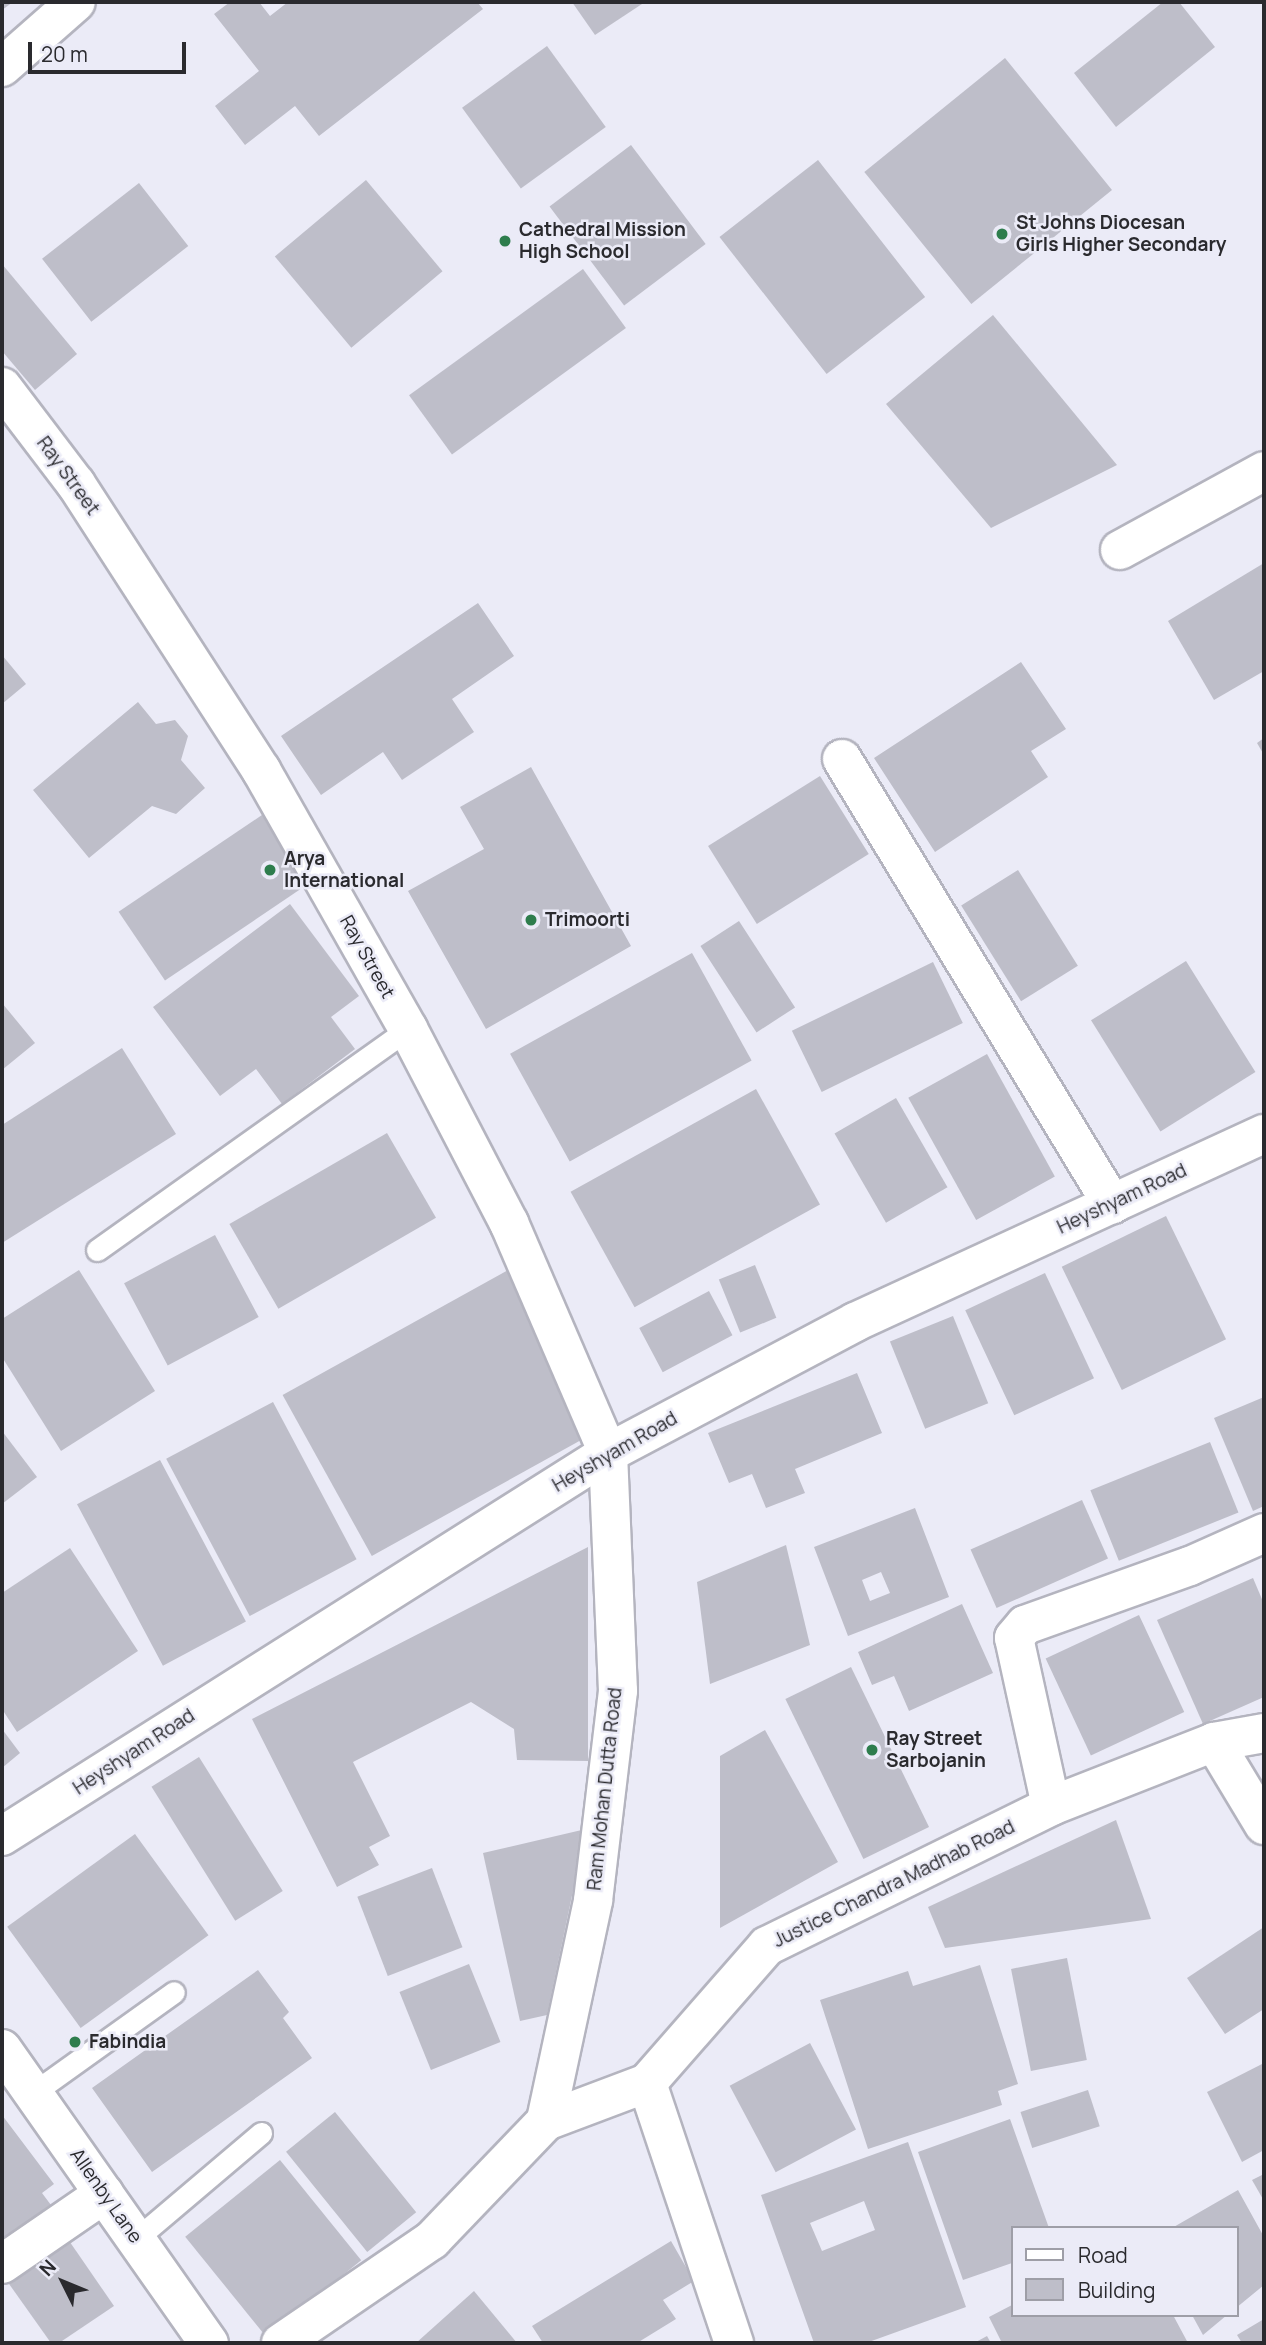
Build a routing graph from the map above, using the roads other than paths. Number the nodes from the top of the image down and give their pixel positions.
1 (76, 2) edge
2 (2, 67) edge
3 (2, 387) edge
4 (1264, 471) edge
5 (1120, 550) dead end
6 (842, 759) dead end
7 (408, 1029) junction
8 (1264, 1134) edge
9 (1112, 1204) junction
10 (97, 1250) dead end
11 (608, 1453) junction
12 (1264, 1533) edge
13 (1264, 1732) edge
14 (1214, 1742) junction
15 (1051, 1806) junction
16 (1264, 1825) edge
17 (2, 1836) edge
18 (174, 1992) dead end
19 (2, 2049) edge
20 (647, 2083) junction
21 (33, 2093) junction
22 (546, 2122) junction
23 (261, 2133) dead end
24 (104, 2194) junction
25 (136, 2239) junction
26 (2, 2264) edge
27 (209, 2343) edge
28 (281, 2343) edge
29 (734, 2343) edge

1 - 2 street
3 - 7 street, Ray Street
4 - 5 street
6 - 9 street
7 - 10 lane
7 - 11 street, Ray Street
8 - 9 street, Heyshyam Road
9 - 11 street, Heyshyam Road
11 - 17 street, Heyshyam Road
11 - 22 street, Ram Mohan Dutta Road
12 - 15 street
13 - 14 street, Justice Chandra Madhab Road
14 - 15 street, Justice Chandra Madhab Road
14 - 16 street
15 - 20 street, Justice Chandra Madhab Road
18 - 21 lane
19 - 21 street, Allenby Lane
20 - 22 street, Justice Chandra Madhab Road
20 - 29 street
21 - 24 street, Allenby Lane
22 - 28 street, Justice Chandra Madhab Road
23 - 25 lane
24 - 25 street, Allenby Lane
24 - 26 street
25 - 27 street, Allenby Lane

